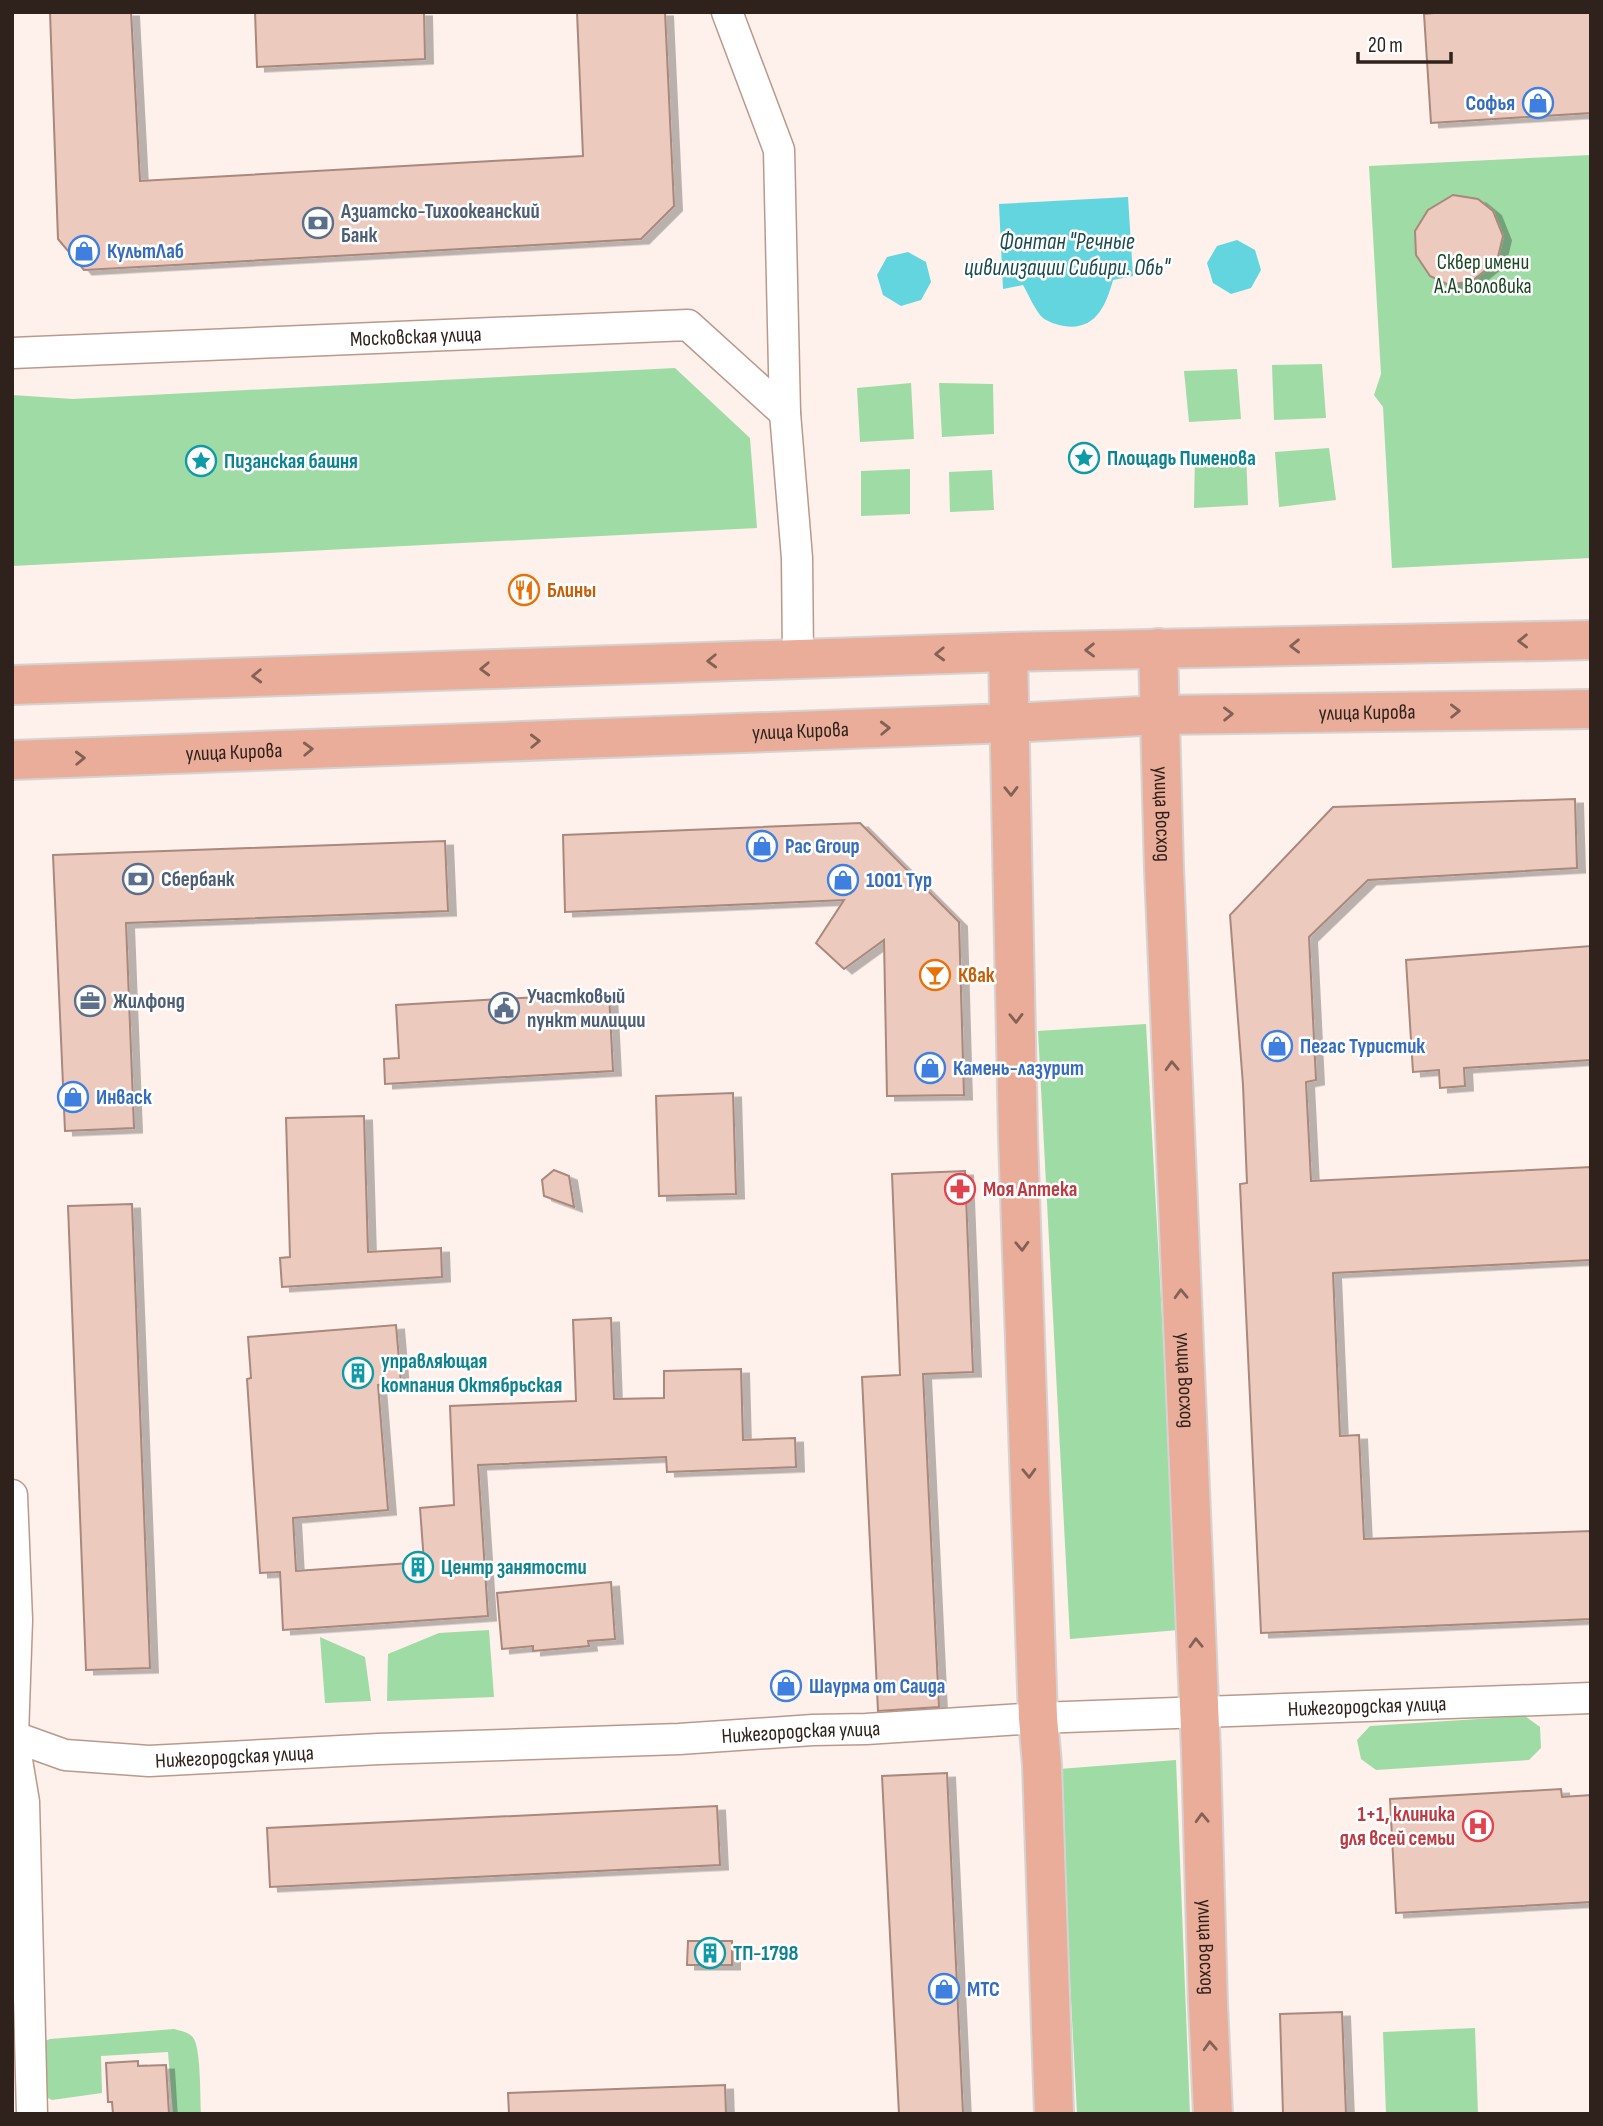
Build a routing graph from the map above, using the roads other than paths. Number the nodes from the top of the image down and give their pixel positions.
1 (727, 12) edge
2 (12, 352) edge
3 (786, 413) junction
4 (1591, 640) edge
5 (1158, 649) junction
6 (1008, 652) junction
7 (798, 658) junction
8 (12, 685) edge
9 (1591, 709) edge
10 (1160, 715) junction
11 (1010, 723) junction
12 (12, 760) edge
13 (12, 1495) edge
14 (1591, 1698) edge
15 (1198, 1711) junction
16 (1038, 1718) junction
17 (13, 1736) edge
18 (32, 2114) edge
19 (1054, 2114) edge
20 (1213, 2114) edge

1 - 3 street
2 - 3 street, Московская улица
3 - 7 street
4 -> 5 main road
5 -> 6 main road
5 - 10 main road, улица Восход
6 -> 7 main road
6 - 11 main road
7 -> 8 main road
10 -> 9 main road, улица Кирова
10 - 11 main road, улица Кирова
15 -> 10 main road, улица Восход
12 -> 11 main road, улица Кирова
11 -> 16 main road
13 - 17 street
14 - 15 street, Нижегородская улица
15 - 16 street, Нижегородская улица
20 -> 15 main road, улица Восход
16 - 17 street, Нижегородская улица
16 - 19 main road
17 - 18 street

